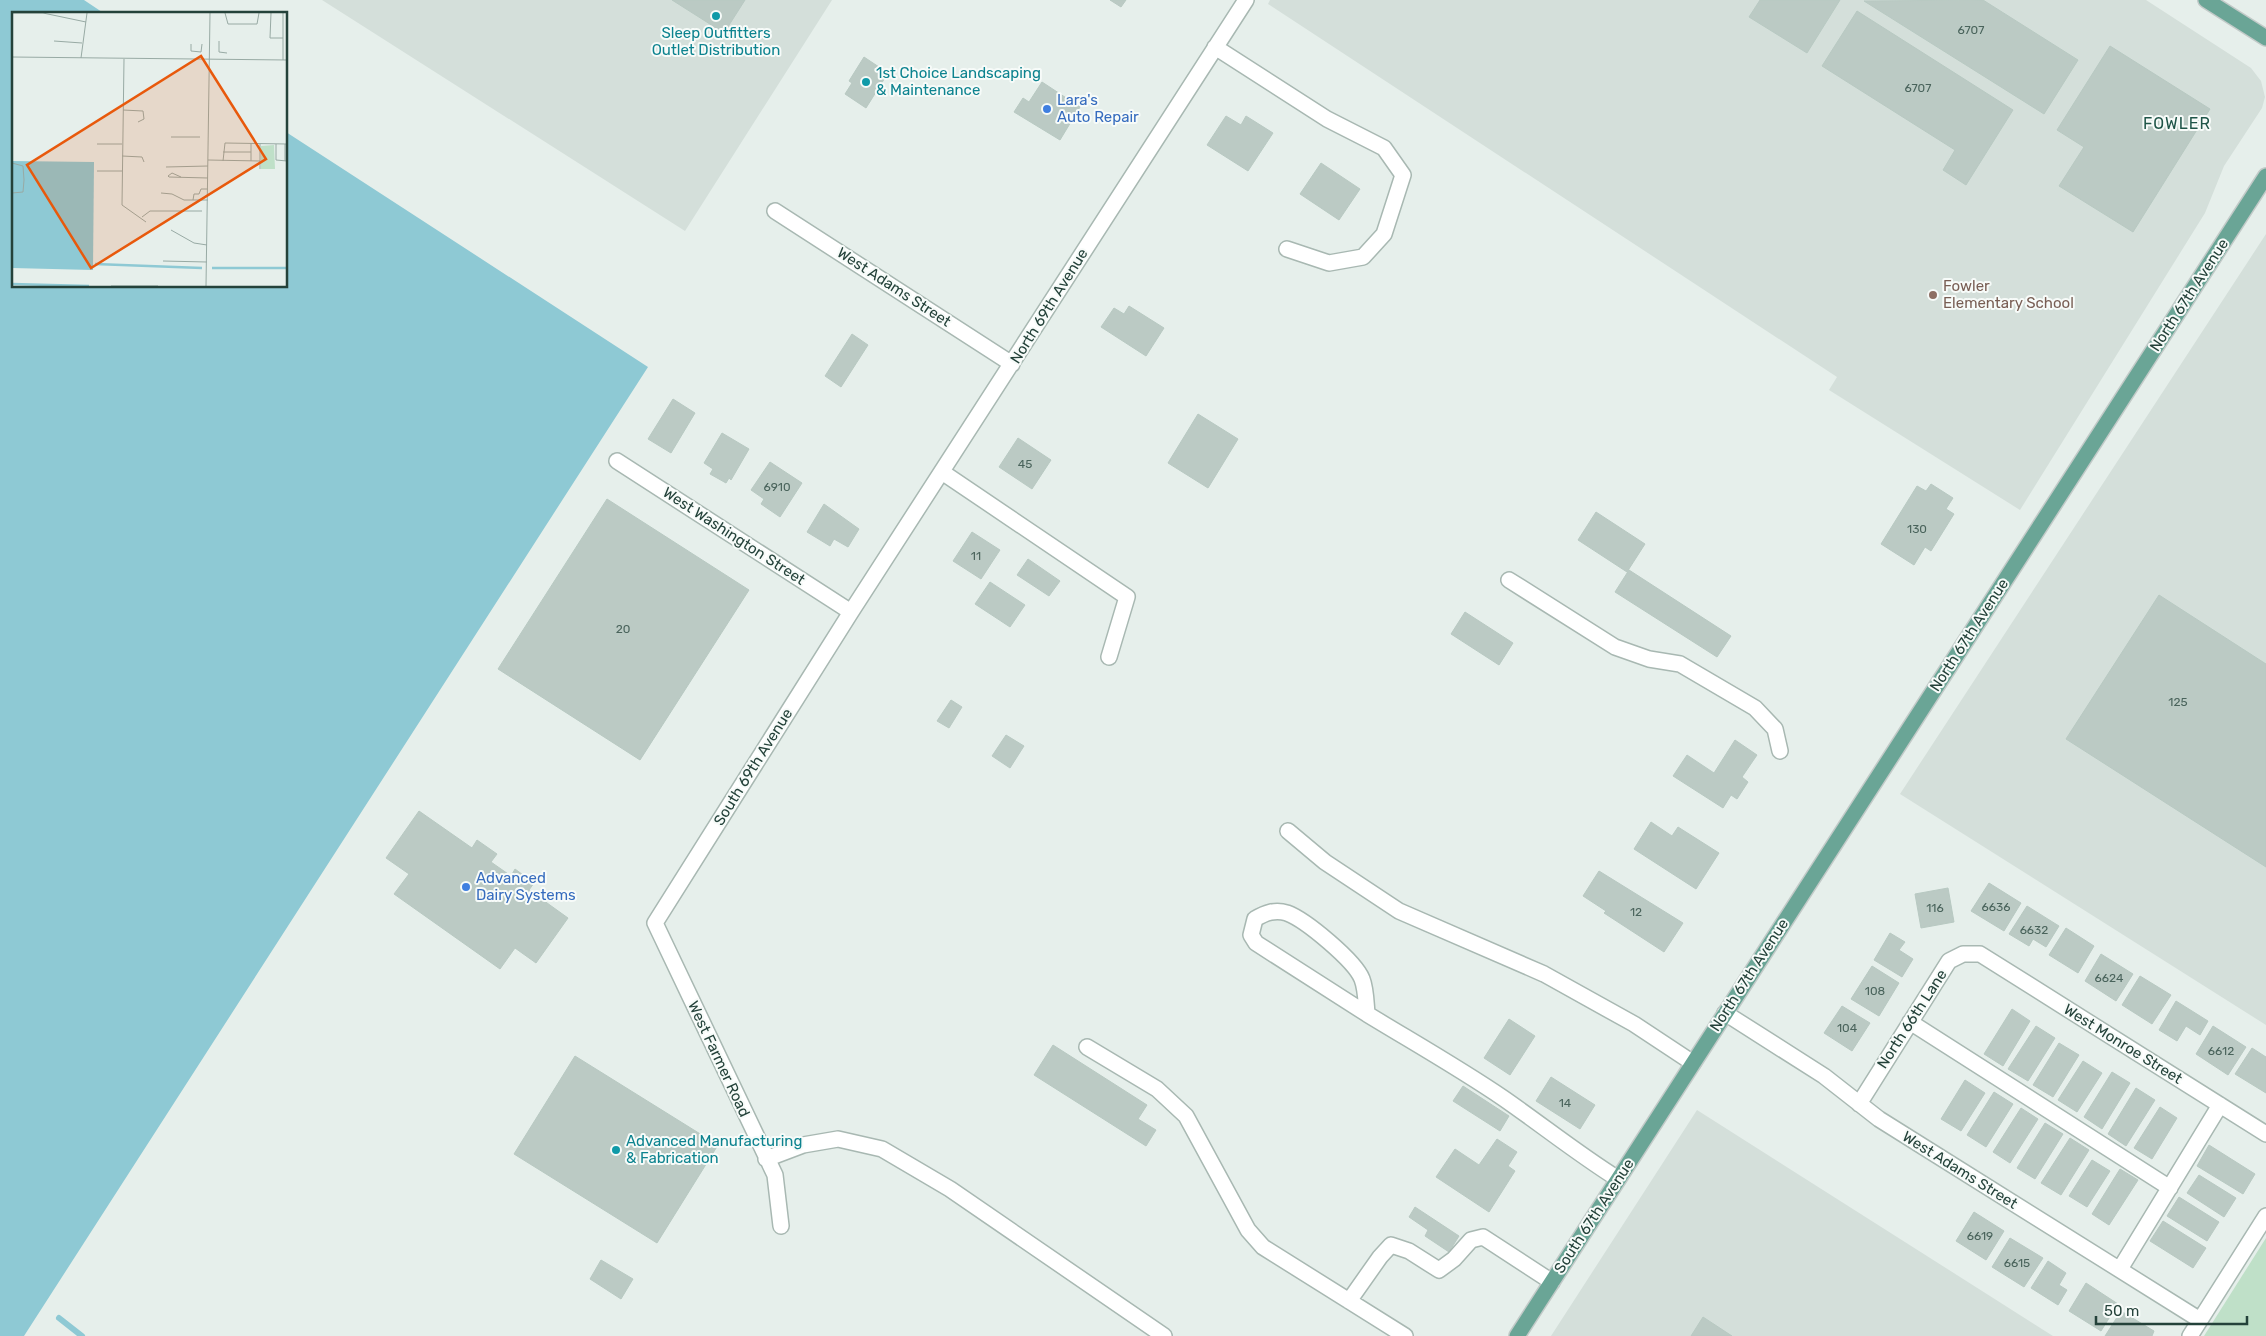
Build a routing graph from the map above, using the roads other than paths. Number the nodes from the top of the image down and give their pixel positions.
1 (1246, 0) edge
2 (2206, 0) edge
3 (2266, 38) edge
4 (1216, 47) junction
5 (2266, 176) edge
6 (775, 212) dead end
7 (1287, 250) dead end
8 (1012, 364) junction
9 (617, 461) dead end
10 (942, 472) junction
11 (1509, 580) dead end
12 (851, 612) junction
13 (1109, 657) dead end
14 (1780, 751) dead end
15 (1288, 831) dead end
16 (655, 923) joint
17 (1980, 954) joint
18 (1725, 1013) junction
19 (1367, 1014) junction
20 (1910, 1022) junction
21 (1088, 1047) dead end
22 (1693, 1063) junction
23 (1672, 1095) joint
24 (1859, 1104) junction
25 (2220, 1105) junction
26 (2266, 1134) edge
27 (766, 1158) junction
28 (1618, 1180) junction
29 (2170, 1188) junction
30 (2266, 1216) edge
31 (781, 1226) dead end
32 (2120, 1269) junction
33 (1552, 1282) junction
34 (1349, 1301) junction
35 (2200, 1320) junction
36 (1164, 1336) edge
37 (1405, 1336) edge
38 (1517, 1336) edge
39 (2190, 1336) edge

1 - 4 street, North 69th Avenue
2 - 3 main road
4 - 7 street
4 - 8 street, North 69th Avenue
5 - 18 main road, North 67th Avenue
6 - 8 street, West Adams Street
8 - 10 street, North 69th Avenue
9 - 12 street, West Washington Street
10 - 12 street, North 69th Avenue
10 - 13 street
11 - 14 street
12 - 16 street, South 69th Avenue
15 - 22 street
16 - 27 street, West Farmer Road
17 - 20 street, North 66th Lane
17 - 25 street, West Monroe Street
18 - 22 main road, North 67th Avenue
18 - 24 street, West Adams Street
19 - 19 street
19 - 28 street
20 - 24 street, North 66th Lane
20 - 29 street
21 - 34 street
22 - 23 main road, North 67th Avenue
23 - 28 main road, South 67th Avenue
24 - 32 street, West Adams Street
25 - 26 street, West Monroe Street
25 - 29 street
27 - 31 street, West Farmer Road
27 - 36 street
28 - 33 main road, South 67th Avenue
29 - 32 street
30 - 35 street
32 - 35 street, West Adams Street
33 - 34 street
33 - 38 main road, South 67th Avenue
34 - 37 street
35 - 39 street

